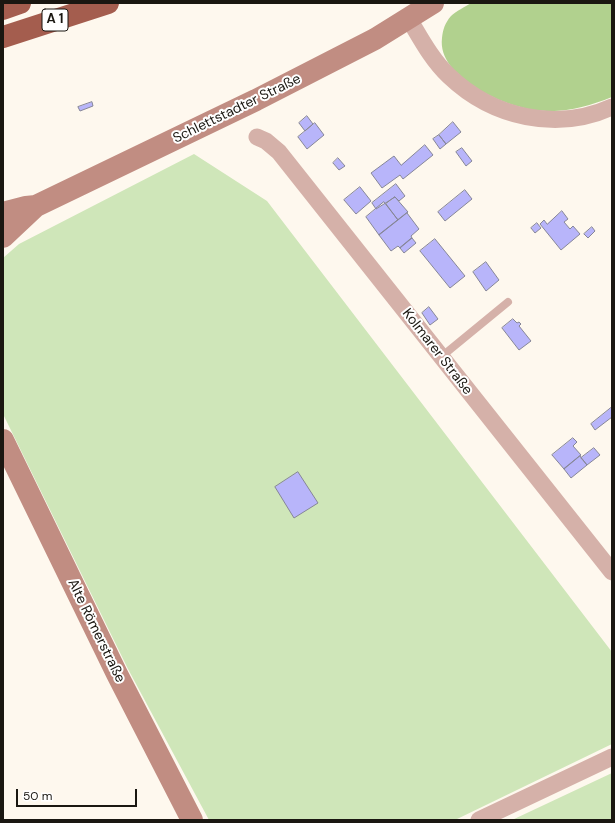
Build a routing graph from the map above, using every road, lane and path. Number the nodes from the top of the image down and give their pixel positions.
1 (20, 3) edge
2 (108, 3) edge
3 (433, 3) edge
4 (3, 9) edge
5 (410, 19) junction
6 (3, 37) edge
7 (612, 106) edge
8 (257, 136) dead end
9 (36, 206) junction
10 (3, 213) edge
11 (3, 237) edge
12 (508, 302) dead end
13 (441, 357) junction
14 (3, 440) edge
15 (612, 572) edge
16 (612, 757) edge
17 (192, 820) edge
18 (479, 820) edge

1 - 4 highway
2 - 6 highway, A 1
3 - 5 street, Schlettstadter Straße
5 - 7 street
5 - 9 street, Schlettstadter Straße
8 - 13 street, Kolmarer Straße
9 - 10 street, Schlettstadter Straße
9 - 11 street, Schlettstadter Straße
12 - 13 lane
13 - 15 street, Kolmarer Straße
14 - 17 street, Alte Römerstraße
16 - 18 street

